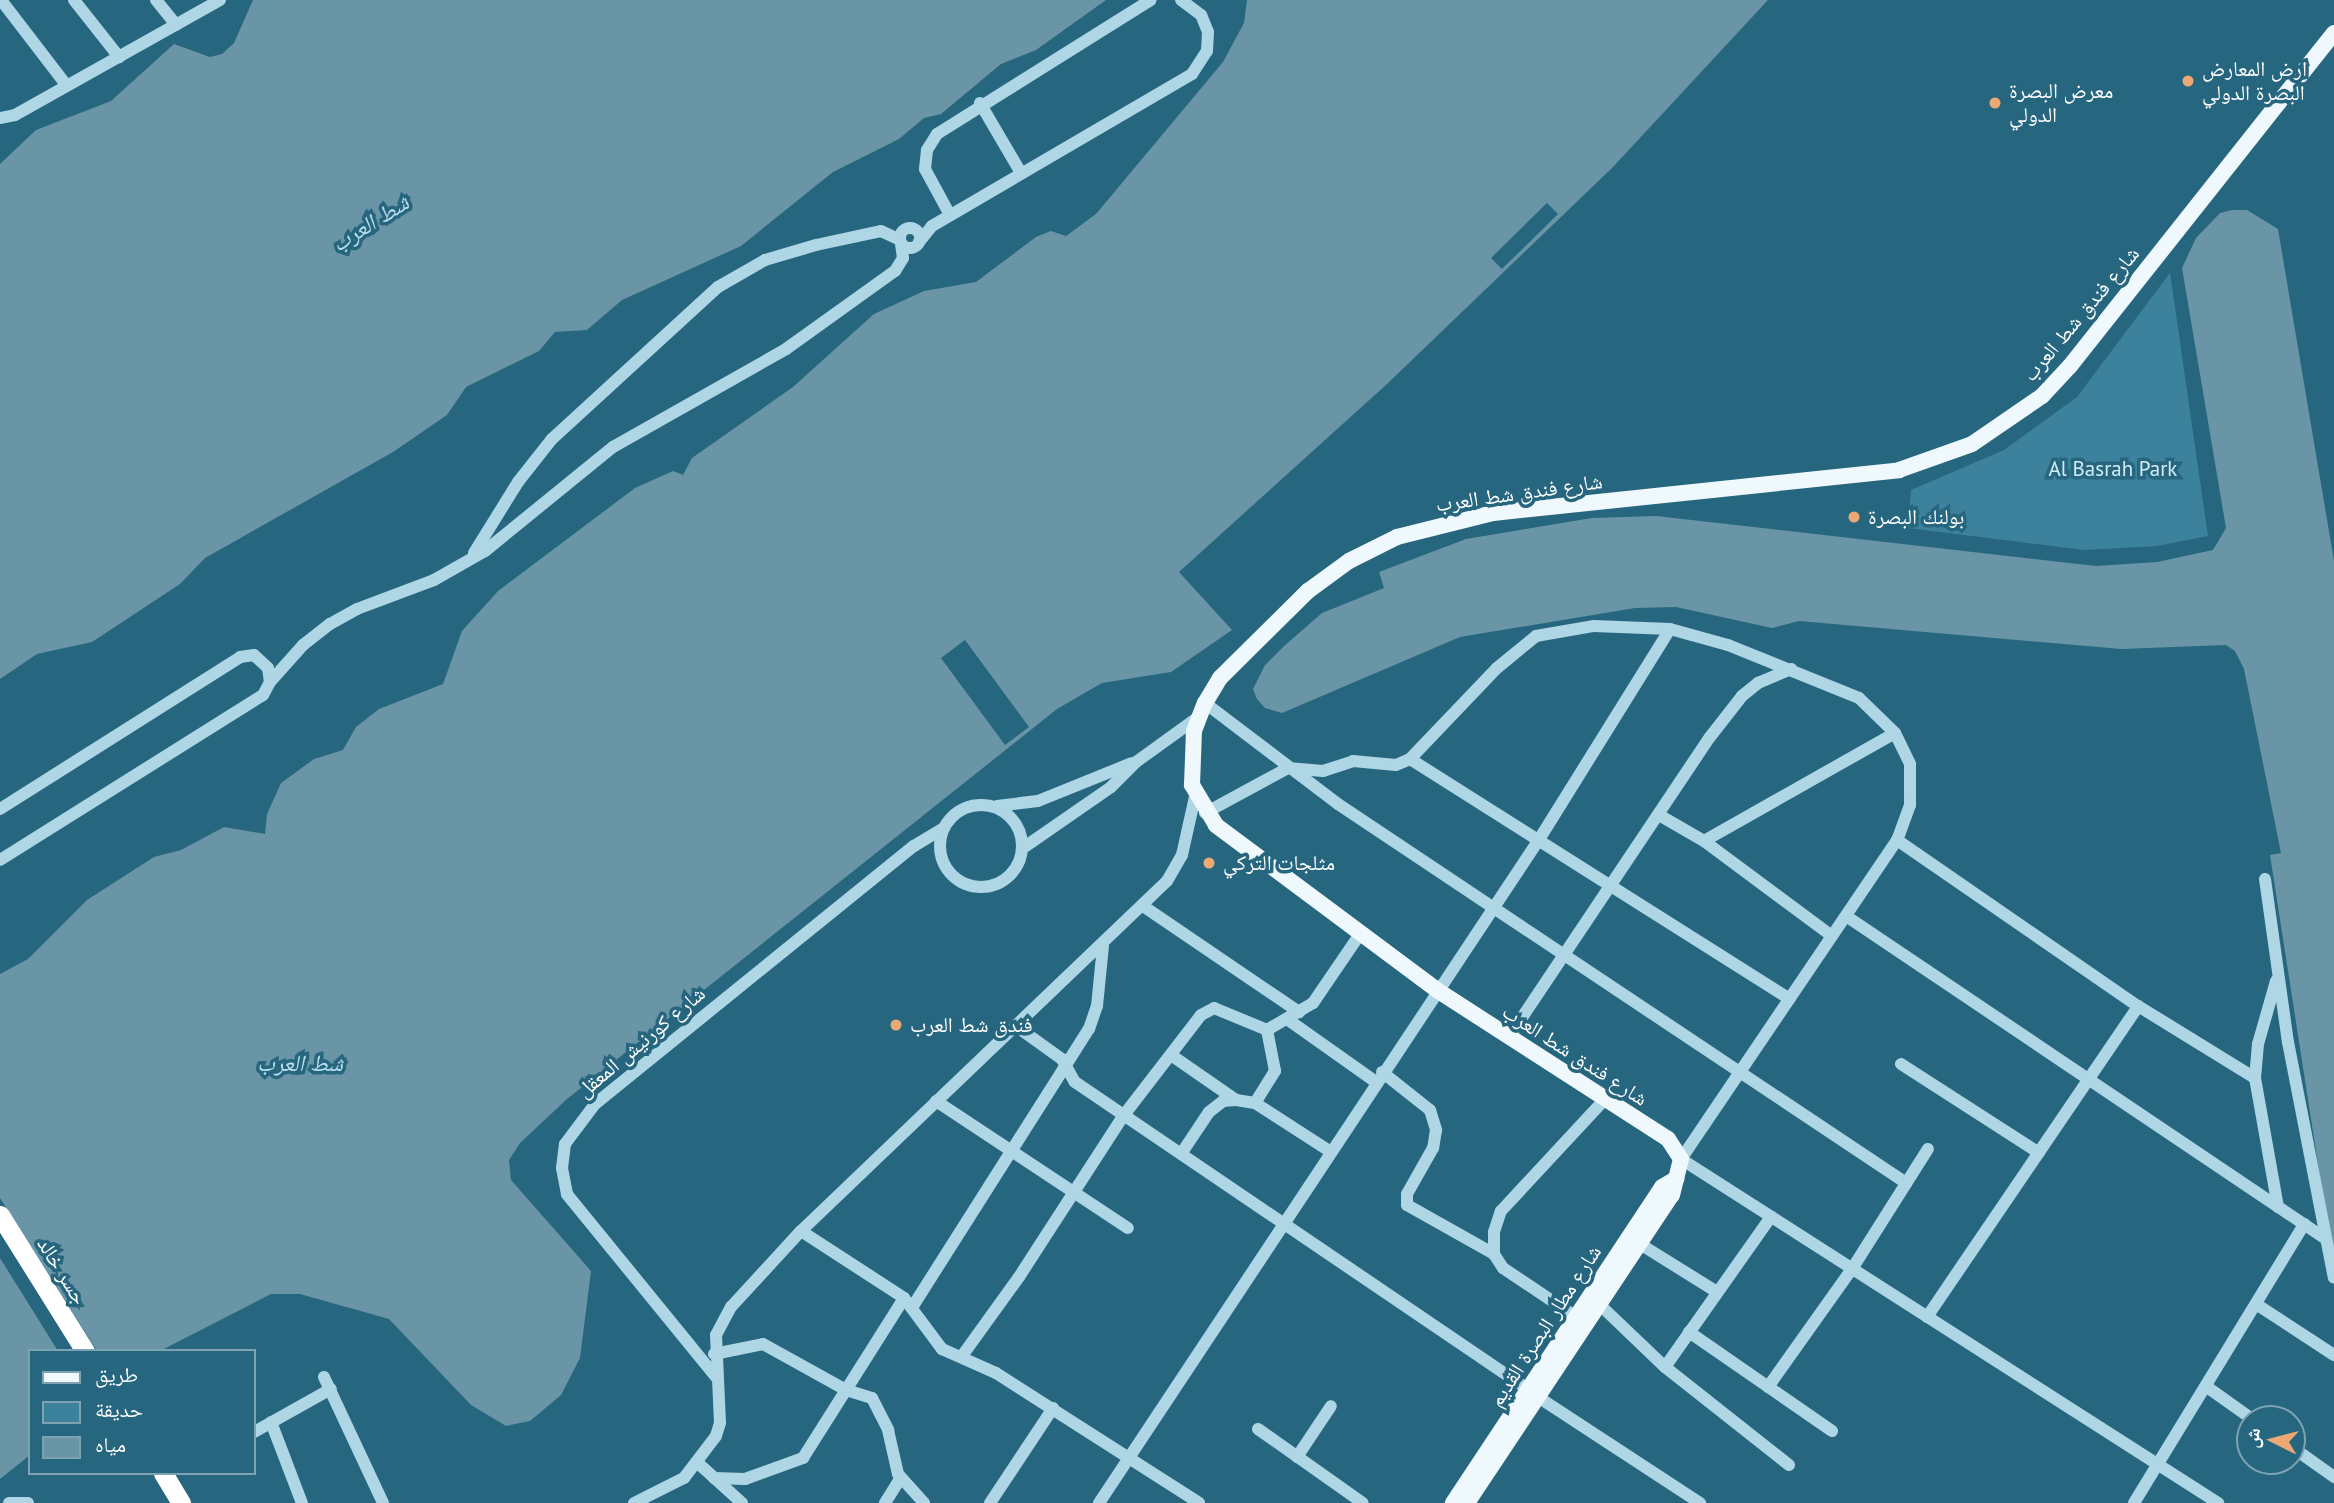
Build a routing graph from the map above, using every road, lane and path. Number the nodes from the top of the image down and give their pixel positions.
1 (1, 0) edge
2 (74, 0) edge
3 (156, 0) edge
4 (220, 0) edge
5 (1151, 0) edge
6 (1181, 0) edge
7 (176, 25) junction
8 (2334, 33) edge
9 (119, 57) junction
10 (67, 86) junction
11 (980, 103) junction
12 (0, 118) edge
13 (1021, 173) junction
14 (950, 215) junction
15 (932, 226) junction
16 (904, 235) junction
17 (917, 244) junction
18 (901, 264) junction
19 (467, 561) junction
20 (1670, 629) junction
21 (1791, 669) junction
22 (270, 682) junction
23 (1205, 703) junction
24 (1197, 718) junction
25 (1895, 733) junction
26 (1410, 759) junction
27 (1136, 762) junction
28 (1289, 768) junction
29 (1195, 797) junction
30 (991, 806) junction
31 (0, 809) edge
32 (1205, 813) junction
33 (1658, 816) junction
34 (944, 828) junction
35 (1540, 838) junction
36 (1897, 840) junction
37 (1704, 841) junction
38 (1023, 848) junction
39 (5, 857) edge
40 (2265, 879) dead end
41 (1610, 885) junction
42 (1143, 906) junction
43 (1494, 907) junction
44 (1846, 916) junction
45 (1360, 934) junction
46 (1832, 936) junction
47 (1103, 946) junction
48 (1564, 953) junction
49 (2277, 975) junction
50 (1437, 990) junction
51 (1789, 999) junction
52 (2138, 1006) junction
53 (1299, 1012) junction
54 (1287, 1019) junction
55 (1016, 1026) junction
56 (1267, 1030) junction
57 (1508, 1037) junction
58 (1171, 1055) junction
59 (1901, 1065) dead end
60 (1068, 1068) junction
61 (1739, 1070) junction
62 (1379, 1077) junction
63 (2255, 1078) junction
64 (2088, 1079) junction
65 (1236, 1100) junction
66 (1604, 1100) junction
67 (936, 1101) junction
68 (1255, 1104) junction
69 (1124, 1115) junction
70 (1014, 1149) junction
71 (1928, 1149) dead end
72 (1331, 1152) junction
73 (2039, 1153) junction
74 (1181, 1154) junction
75 (1681, 1159) junction
76 (1677, 1178) junction
77 (1906, 1184) junction
78 (1076, 1192) junction
79 (2278, 1207) junction
80 (0, 1215) edge
81 (1771, 1217) junction
82 (1282, 1223) junction
83 (2304, 1224) junction
84 (1128, 1228) dead end
85 (802, 1231) junction
86 (2323, 1237) junction
87 (0, 1239) edge
88 (1640, 1244) junction
89 (1494, 1254) junction
90 (1852, 1269) junction
91 (2334, 1278) edge
92 (1717, 1292) junction
93 (909, 1302) junction
94 (1600, 1304) junction
95 (2256, 1304) junction
96 (1576, 1317) junction
97 (1927, 1317) junction
98 (1689, 1332) junction
99 (70, 1349) edge
100 (84, 1349) edge
101 (715, 1354) junction
102 (2334, 1355) edge
103 (962, 1356) junction
104 (1665, 1367) junction
105 (324, 1377) dead end
106 (716, 1377) junction
107 (1768, 1387) junction
108 (2207, 1387) junction
109 (331, 1389) junction
110 (846, 1390) junction
111 (1533, 1393) junction
112 (1331, 1406) dead end
113 (1053, 1408) junction
114 (2236, 1408) edge
115 (271, 1422) junction
116 (1258, 1429) dead end
117 (256, 1431) edge
118 (1832, 1431) dead end
119 (1130, 1456) junction
120 (1297, 1457) junction
121 (2306, 1457) edge
122 (699, 1464) junction
123 (1789, 1465) dead end
124 (2160, 1465) junction
125 (150, 1475) edge
126 (2334, 1477) edge
127 (714, 1478) junction
128 (901, 1479) junction
129 (164, 1488) edge
130 (1695, 1502) edge
131 (9, 1503) edge
132 (28, 1503) edge
133 (181, 1503) edge
134 (302, 1503) edge
135 (383, 1503) edge
136 (634, 1503) edge
137 (742, 1503) edge
138 (885, 1503) edge
139 (924, 1503) edge
140 (990, 1503) edge
141 (1098, 1503) edge
142 (1199, 1503) edge
143 (1363, 1503) edge
144 (1453, 1503) edge
145 (1467, 1503) edge
146 (2134, 1503) edge
147 (2217, 1503) edge

1 - 10 street
2 - 9 street
3 - 7 street
4 - 7 street
5 - 11 street
6 - 13 street
7 - 9 street
8 - 23 main road, شارع فندق شط العرب
9 - 10 street
10 - 12 street
11 - 13 street
11 - 14 street
13 - 14 street
14 - 15 street
15 - 16 street
15 - 17 street
16 - 17 street
16 - 17 street
16 - 18 street
16 - 19 street
17 - 18 street
18 - 19 street
19 - 22 street
20 - 21 street
20 - 26 street
20 - 35 street
21 - 25 street
21 - 33 street
22 - 31 street
22 - 39 street
23 - 24 main road, شارع فندق شط العرب
23 - 28 street
24 - 27 street
24 - 29 main road, شارع فندق شط العرب
25 - 36 street
25 - 37 street
26 - 28 street
26 - 35 street
27 - 30 street
27 - 38 street
28 - 32 street
28 - 43 street
29 - 32 main road, شارع فندق شط العرب
29 - 42 street
30 - 34 street
30 - 38 street
32 - 45 main road, شارع فندق شط العرب
33 - 37 street
33 - 41 street
34 - 38 street
34 - 106 street, شارع كورنيش المعقل
35 - 41 street
35 - 43 street
36 - 44 street
36 - 52 street
37 - 46 street
40 - 49 street
41 - 48 street
41 - 51 street
42 - 47 street
42 - 53 street
43 - 48 street
43 - 50 street
44 - 46 street
44 - 64 street
45 - 50 main road, شارع فندق شط العرب
45 - 53 street
46 - 51 street
47 - 55 street
47 - 60 street
48 - 57 street
48 - 61 street
49 - 63 street
49 - 86 street
50 - 57 main road, شارع فندق شط العرب
50 - 62 street
51 - 61 street
52 - 63 street
52 - 64 street
53 - 54 street
54 - 56 street
54 - 62 street
55 - 60 street
55 - 67 street
56 - 58 street
56 - 68 street
57 - 66 main road, شارع فندق شط العرب
58 - 65 street
58 - 69 street
59 - 73 street
60 - 69 street
60 - 70 street
61 - 75 street
61 - 77 street
62 - 72 street
62 - 89 street
63 - 79 street
64 - 73 street
64 - 79 street
65 - 68 street
65 - 74 street
66 - 75 main road, شارع فندق شط العرب
66 - 89 street
67 - 70 street
67 - 85 street
68 - 72 street
69 - 74 street
69 - 78 street
70 - 78 street
70 - 93 street
71 - 77 street
72 - 82 street
73 - 97 street
74 - 82 street
75 - 76 main road, شارع مطار البصرة القديم
75 - 81 street
76 - 88 main road, شارع مطار البصرة القديم
76 - 96 main road, شارع مطار البصرة القديم
77 - 90 street
78 - 84 street
78 - 103 street
79 - 83 street
80 - 100 highway, جسر خالد
81 - 90 street
81 - 92 street
82 - 111 street
82 - 119 street
83 - 86 street
83 - 95 street
85 - 93 street
85 - 101 street
86 - 91 street
87 - 99 highway, جسر خالد
88 - 92 street
88 - 94 main road, شارع مطار البصرة القديم
89 - 96 street
90 - 97 street
90 - 107 street
92 - 98 street
93 - 103 street
93 - 110 street
94 - 104 street
94 - 111 main road, شارع مطار البصرة القديم
95 - 102 street
95 - 108 street
96 - 111 main road, شارع مطار البصرة القديم
97 - 124 street
98 - 104 street
98 - 107 street
101 - 106 street
101 - 110 street
103 - 113 street
104 - 123 street
105 - 109 street
106 - 122 street
107 - 118 street
108 - 114 street
108 - 124 street
109 - 115 street
109 - 135 street
110 - 127 street
110 - 128 street
111 - 130 street
111 - 144 main road, شارع مطار البصرة القديم
111 - 145 main road, شارع مطار البصرة القديم
112 - 120 street
113 - 119 street
113 - 140 street
115 - 117 street
115 - 134 street
116 - 120 street
119 - 141 street
119 - 142 street
120 - 143 street
121 - 126 street
122 - 127 street
122 - 136 street
124 - 146 street
124 - 147 street
125 - 129 highway
127 - 137 street
128 - 138 street
128 - 139 street
129 - 133 highway
131 - 132 street

